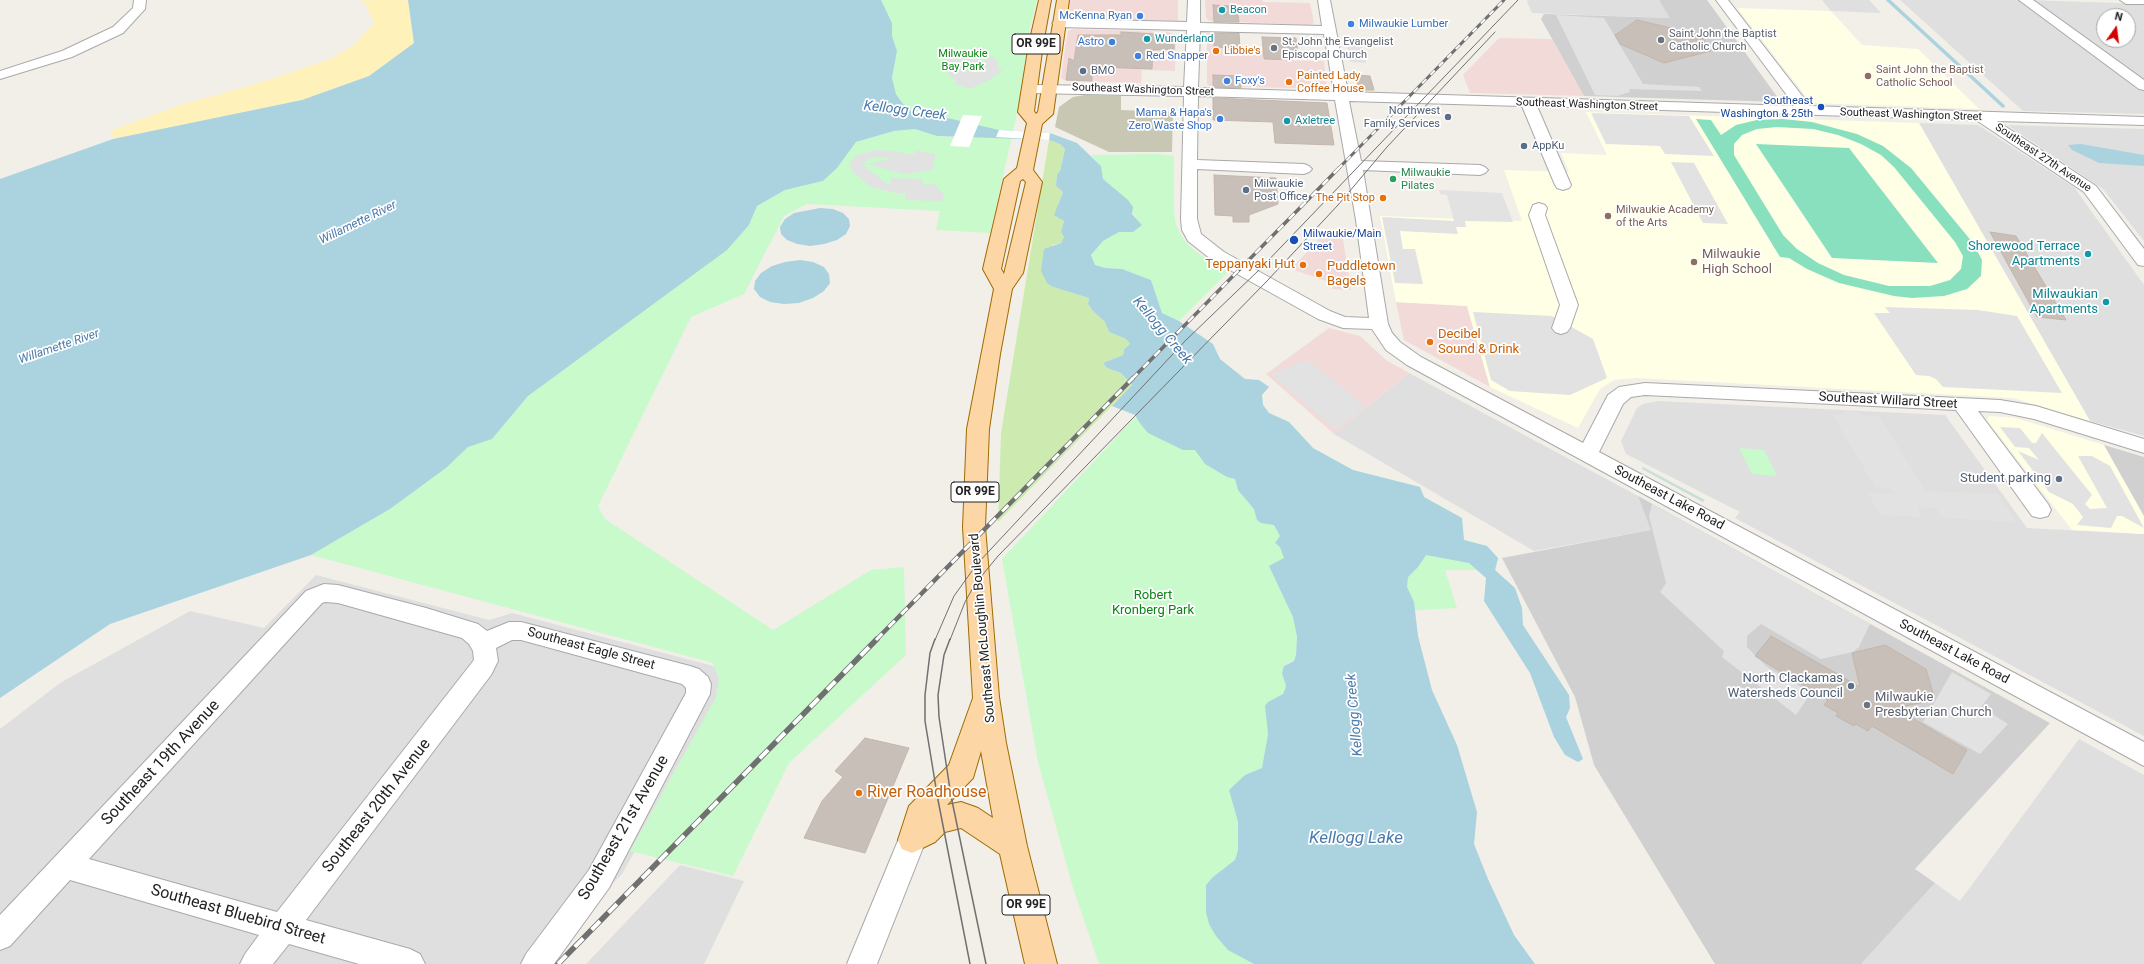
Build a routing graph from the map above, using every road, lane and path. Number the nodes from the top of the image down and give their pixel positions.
1 (140, 0) edge
2 (1045, 0) edge
3 (1063, 0) edge
4 (1194, 0) edge
5 (1324, 0) edge
6 (1722, 0) edge
7 (2025, 0) edge
8 (2126, 0) edge
9 (2138, 0) edge
10 (2144, 0) edge
11 (2144, 4) edge
12 (1058, 23) junction
13 (1194, 27) junction
14 (1329, 30) junction
15 (0, 75) edge
16 (2144, 86) edge
17 (1049, 88) junction
18 (1030, 89) junction
19 (1191, 92) junction
20 (1342, 97) junction
21 (1528, 103) junction
22 (1807, 112) junction
23 (1981, 117) junction
24 (2144, 121) edge
25 (1033, 131) junction
26 (1190, 164) junction
27 (1354, 164) junction
28 (1304, 169) dead end
29 (1025, 170) junction
30 (1480, 170) dead end
31 (1563, 185) dead end
32 (1010, 188) junction
33 (1539, 208) dead end
34 (1026, 217) junction
35 (2144, 261) edge
36 (1003, 289) junction
37 (1379, 324) junction
38 (1561, 328) dead end
39 (1962, 404) junction
40 (2144, 446) edge
41 (1586, 454) junction
42 (2040, 510) dead end
43 (482, 644) junction
44 (699, 684) joint
45 (986, 697) junction
46 (2144, 755) edge
47 (912, 840) junction
48 (1013, 846) junction
49 (66, 866) junction
50 (282, 928) junction
51 (0, 936) edge
52 (255, 964) edge
53 (410, 964) edge
54 (536, 964) edge
55 (862, 964) edge
56 (1041, 964) edge

1 - 15 street
2 - 18 main road, OR 99E
3 - 12 main road, OR 99E
4 - 13 street
5 - 14 street
6 - 22 street
7 - 16 street
8 - 9 street
9 - 10 street
9 - 11 street
12 - 13 street
12 - 17 main road, OR 99E
13 - 14 street
13 - 19 street
14 - 20 street
17 - 18 street, Southeast Washington Street
17 - 19 street, Southeast Washington Street
17 - 25 main road, OR 99E
18 - 25 main road, OR 99E
19 - 20 street, Southeast Washington Street
19 - 26 street
20 - 21 street, Southeast Washington Street
20 - 27 street
21 - 22 street, Southeast Washington Street
21 - 31 street
22 - 23 street, Southeast Washington Street
23 - 24 street, Southeast Washington Street
23 - 35 street, Southeast 27th Avenue
25 - 29 main road, OR 99E
26 - 28 street
26 - 37 street
27 - 30 street
27 - 37 street
29 - 32 main road
29 - 34 main road, Southeast McLoughlin Boulevard / OR 99E
32 - 34 main road
32 - 36 main road
33 - 38 street
34 - 36 main road, Southeast McLoughlin Boulevard / OR 99E
36 - 45 main road, Southeast McLoughlin Boulevard / OR 99E
37 - 41 street, Southeast Lake Road
39 - 40 street, Southeast Willard Street
39 - 41 street, Southeast Willard Street
39 - 42 street
41 - 46 street, Southeast Lake Road
43 - 44 street, Southeast Eagle Street
43 - 49 street, Southeast 19th Avenue
43 - 50 street, Southeast 20th Avenue
44 - 54 street, Southeast 21st Avenue
45 - 47 main road
45 - 48 main road, Southeast McLoughlin Boulevard / OR 99E
47 - 48 main road
47 - 55 street
48 - 56 main road, Southeast McLoughlin Boulevard / OR 99E
49 - 50 street, Southeast Bluebird Street
49 - 51 street, Southeast 19th Avenue
50 - 52 street, Southeast 20th Avenue
50 - 53 street, Southeast Bluebird Street

